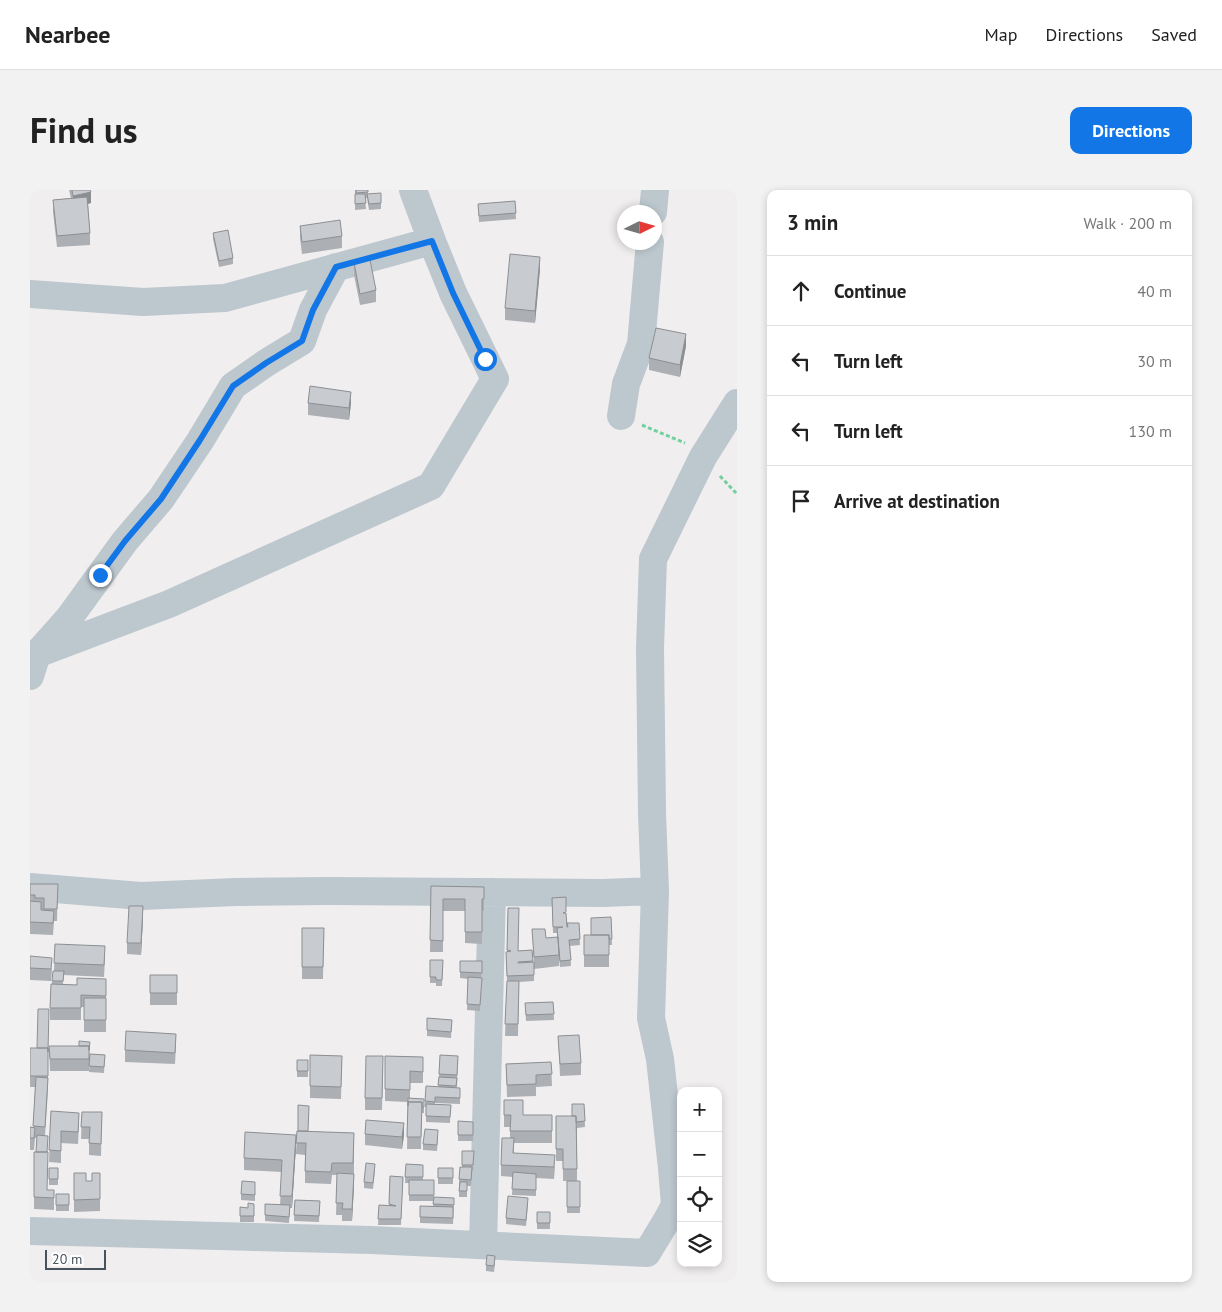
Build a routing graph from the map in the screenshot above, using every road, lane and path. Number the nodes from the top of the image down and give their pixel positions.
1 (413, 190) edge
2 (655, 190) edge
3 (654, 205) edge
4 (432, 241) junction
5 (649, 250) edge
6 (336, 267) junction
7 (30, 294) edge
8 (737, 403) edge
9 (621, 416) dead end
10 (34, 665) edge
11 (30, 887) edge
12 (655, 891) junction
13 (492, 892) junction
14 (30, 1231) edge
15 (483, 1245) junction

1 - 4 street
2 - 3 street
4 - 6 street
4 - 10 street
5 - 9 street
6 - 7 street
6 - 10 street
8 - 12 street
11 - 13 street
12 - 13 street
12 - 15 street
13 - 15 street
14 - 15 street

